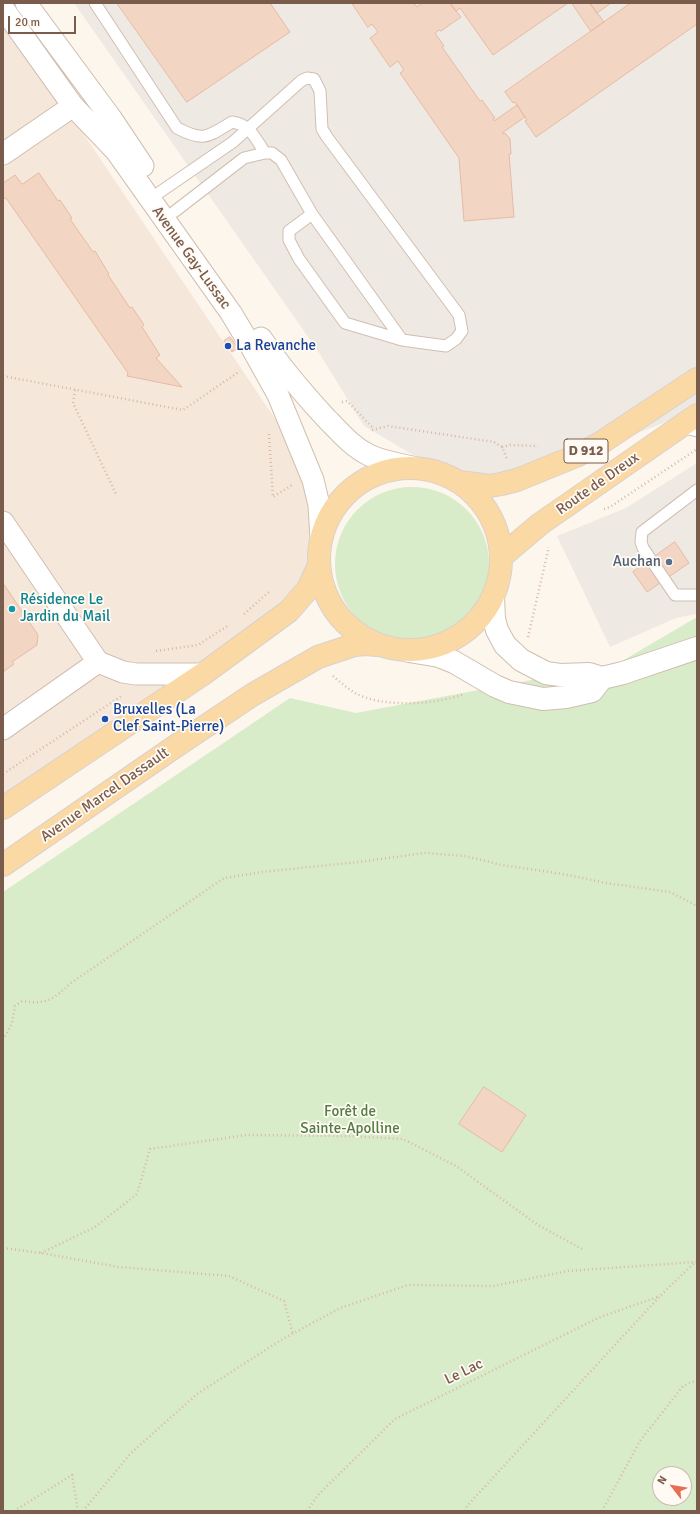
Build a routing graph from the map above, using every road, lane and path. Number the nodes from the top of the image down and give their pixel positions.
1 (26, 3) edge
2 (95, 3) edge
3 (3, 8) edge
4 (73, 106) junction
5 (248, 128) junction
6 (265, 152) junction
7 (3, 154) edge
8 (160, 192) junction
9 (174, 212) junction
10 (312, 214) junction
11 (402, 340) junction
12 (258, 359) junction
13 (3, 376) edge
14 (697, 379) edge
15 (74, 390) junction
16 (692, 424) edge
17 (268, 428) dead end
18 (368, 433) dead end
19 (502, 446) junction
20 (540, 446) dead end
21 (509, 463) dead end
22 (416, 468) junction
23 (298, 481) dead end
24 (459, 482) junction
25 (697, 490) edge
26 (116, 494) dead end
27 (3, 522) edge
28 (321, 538) junction
29 (548, 545) dead end
30 (501, 557) junction
31 (319, 565) junction
32 (269, 592) dead end
33 (697, 595) edge
34 (493, 597) junction
35 (243, 614) dead end
36 (232, 622) dead end
37 (526, 642) dead end
38 (378, 645) junction
39 (697, 648) edge
40 (159, 650) dead end
41 (409, 651) junction
42 (98, 662) junction
43 (203, 674) junction
44 (329, 674) dead end
45 (602, 678) junction
46 (127, 692) dead end
47 (467, 692) dead end
48 (3, 729) edge
49 (3, 774) edge
50 (3, 808) edge
51 (3, 865) edge
52 (697, 906) edge
53 (3, 1040) edge
54 (3, 1248) edge
55 (582, 1249) dead end
56 (41, 1252) junction
57 (696, 1262) edge
58 (660, 1296) junction
59 (293, 1334) junction
60 (697, 1380) edge
61 (14, 1511) edge
62 (78, 1511) edge
63 (83, 1511) edge
64 (307, 1511) edge
65 (465, 1511) edge
66 (602, 1511) edge

1 - 8 street, Avenue Gay-Lussac
2 - 5 lane
3 - 4 street, Avenue Gay-Lussac
4 - 7 street
4 - 12 street, Avenue Gay-Lussac
5 - 6 lane
5 - 8 lane
5 - 11 lane
6 - 9 lane
6 - 10 lane
8 - 9 street, Avenue Gay-Lussac
9 - 22 street, Avenue Gay-Lussac
10 - 11 lane
10 - 11 lane
12 - 15 path
12 - 28 street, Avenue Gay-Lussac
13 - 15 path
14 - 24 main road, Route de Dreux / D 912
15 - 26 path
16 - 30 main road, Route de Dreux / D 912
17 - 23 path
18 - 19 path
19 - 20 path
19 - 21 path
22 - 24 main road
22 - 28 main road
24 - 30 main road
25 - 33 lane
27 - 42 street
28 - 31 main road
29 - 37 path
30 - 34 main road
31 - 38 main road
31 - 43 main road
32 - 35 path
34 - 41 main road
34 - 45 street
36 - 40 path
38 - 41 main road
38 - 51 main road, Avenue Marcel Dassault
39 - 45 street
41 - 45 street
42 - 43 street
42 - 48 street
43 - 50 main road
44 - 47 path
46 - 49 path
52 - 53 path
54 - 56 path
55 - 56 path
56 - 59 path
57 - 58 path
57 - 59 path
58 - 64 path, Le Lac
58 - 65 path
59 - 63 path
60 - 66 path
61 - 62 path

